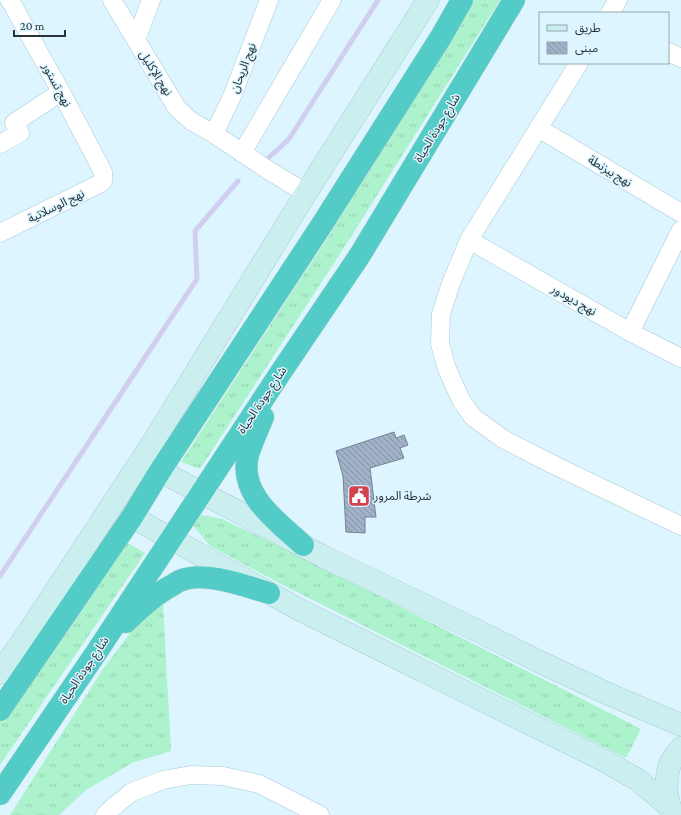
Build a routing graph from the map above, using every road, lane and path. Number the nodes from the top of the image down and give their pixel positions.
1 (112, 0) edge
2 (151, 0) edge
3 (269, 0) edge
4 (332, 0) edge
5 (428, 0) edge
6 (462, 0) edge
7 (514, 0) edge
8 (618, 0) edge
9 (9, 2) edge
10 (611, 12) edge
11 (136, 40) junction
12 (669, 52) edge
13 (681, 58) edge
14 (578, 64) edge
15 (61, 92) junction
16 (538, 128) junction
17 (214, 134) junction
18 (0, 144) edge
19 (242, 153) junction
20 (103, 172) joint
21 (306, 193) junction
22 (681, 213) edge
23 (681, 230) edge
24 (0, 233) edge
25 (469, 240) junction
26 (630, 332) junction
27 (681, 358) edge
28 (281, 372) junction
29 (160, 471) junction
30 (201, 492) junction
31 (132, 517) junction
32 (681, 526) edge
33 (170, 539) junction
34 (303, 545) junction
35 (269, 593) junction
36 (96, 653) junction
37 (0, 673) edge
38 (0, 710) edge
39 (681, 725) edge
40 (681, 748) edge
41 (0, 794) edge
42 (672, 811) edge
43 (105, 815) edge
44 (320, 815) edge

1 - 11 street, نهج الإكليل
2 - 11 street
3 - 17 street, نهج الريحان
4 - 19 street
5 - 21 main road
6 - 29 highway
7 - 28 highway, شارع جودة الحياة
8 - 10 street
9 - 15 street, نهج تستور
11 - 17 street, نهج الإكليل
12 - 13 street
14 - 16 street
15 - 18 street
15 - 20 street, نهج تستور
16 - 22 street, نهج بيزنطة
16 - 25 street
17 - 19 street, نهج الإكليل
19 - 21 street, نهج الإكليل
20 - 24 street, نهج الوسلاتية
21 - 37 main road
23 - 26 street
25 - 26 street, نهج ديودور
25 - 32 street
26 - 27 street, نهج ديودور
28 - 30 highway, شارع جودة الحياة
28 - 34 highway
29 - 30 main road
29 - 31 highway
30 - 33 highway, شارع جودة الحياة
30 - 34 main road
31 - 33 main road
31 - 38 highway
33 - 35 main road
33 - 36 highway, شارع جودة الحياة
34 - 39 main road
35 - 36 highway
35 - 42 main road
36 - 41 highway, شارع جودة الحياة
40 - 42 main road
43 - 44 street

